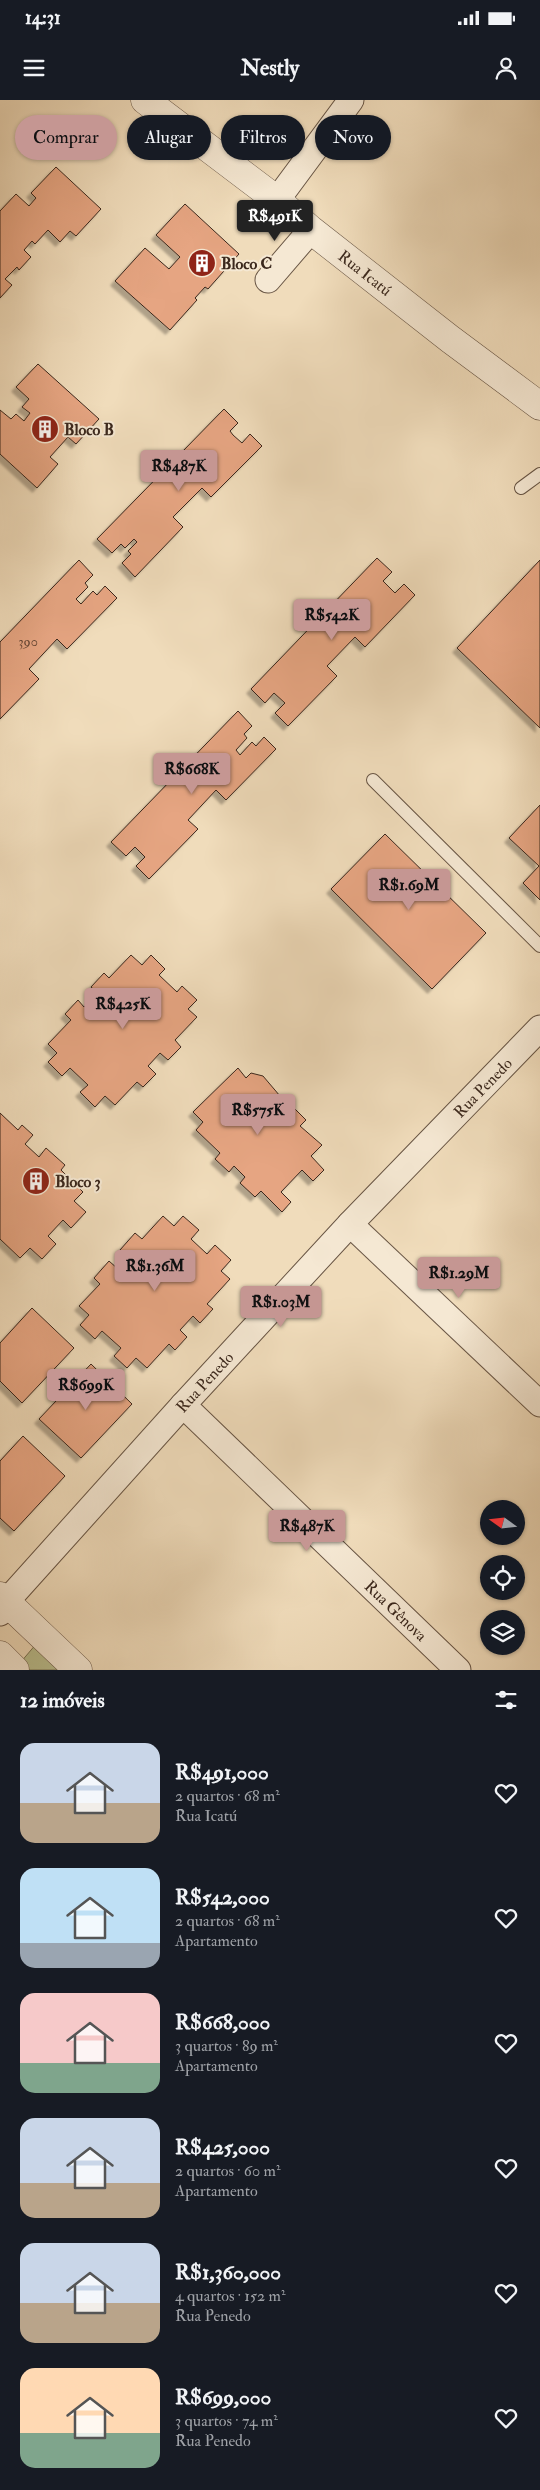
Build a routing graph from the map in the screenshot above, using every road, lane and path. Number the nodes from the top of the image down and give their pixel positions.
1 (145, 100) edge
2 (351, 100) edge
3 (277, 200) junction
4 (311, 230) junction
5 (268, 280) dead end
6 (540, 406) edge
7 (540, 474) edge
8 (521, 488) dead end
9 (373, 780) dead end
10 (540, 946) edge
11 (536, 1040) edge
12 (350, 1224) junction
13 (540, 1404) edge
14 (183, 1405) junction
15 (2, 1604) edge
16 (0, 1655) edge
17 (15, 1670) edge
18 (78, 1670) edge
19 (458, 1670) edge

1 - 3 street, Rua Icatú
2 - 3 street
3 - 4 street, Rua Icatú
4 - 5 street
4 - 6 street, Rua Icatú
7 - 8 lane
9 - 10 lane
11 - 12 street, Rua Penedo
12 - 13 street
12 - 14 street, Rua Penedo
14 - 15 street, Rua Penedo
14 - 19 street, Rua Gênova
15 - 18 street
16 - 17 street

